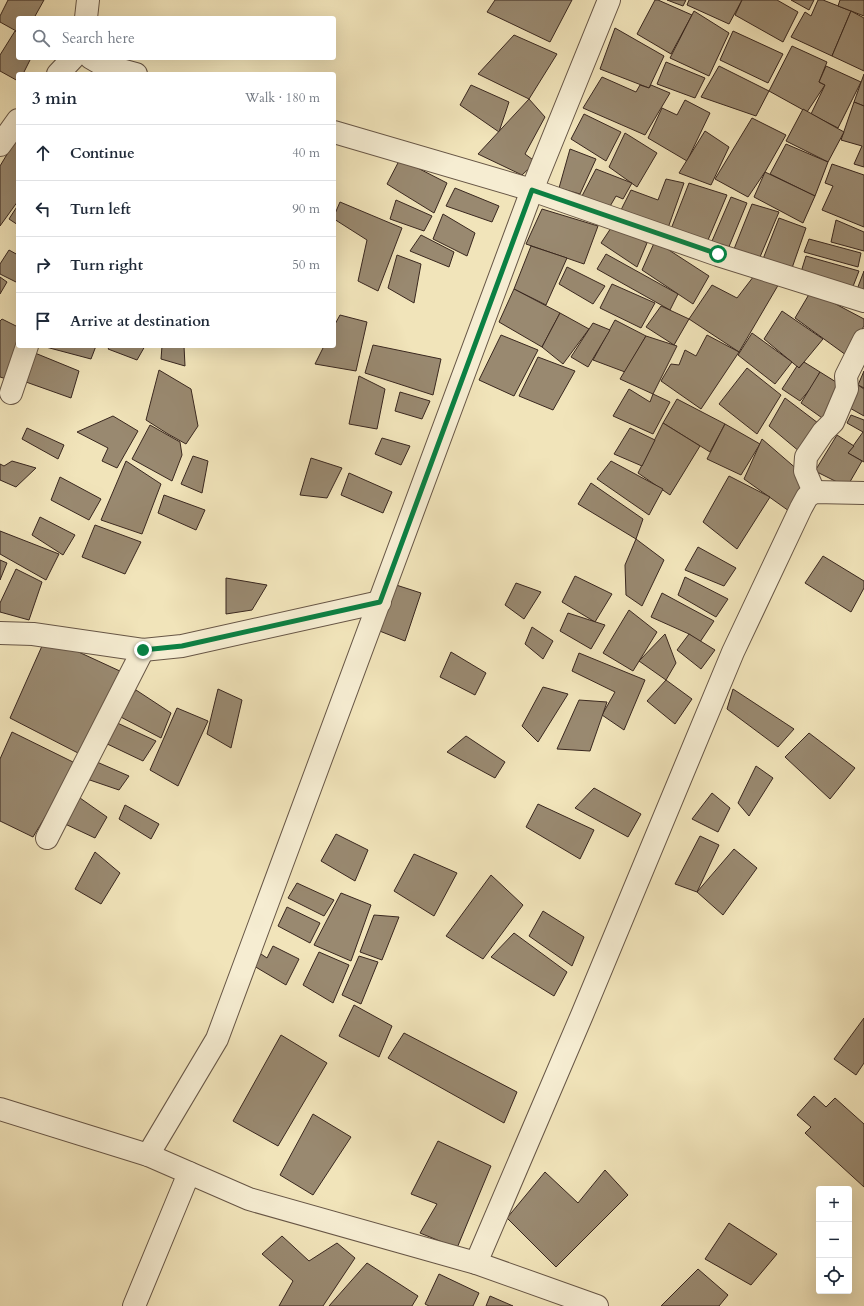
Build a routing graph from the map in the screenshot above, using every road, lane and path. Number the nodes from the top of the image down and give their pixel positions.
1 (88, 0) edge
2 (609, 0) edge
3 (86, 16) edge
4 (71, 60) edge
5 (94, 60) edge
6 (60, 72) edge
7 (126, 72) edge
8 (16, 123) edge
9 (336, 133) edge
10 (0, 145) edge
11 (532, 190) junction
12 (864, 301) edge
13 (864, 340) edge
14 (26, 348) edge
15 (11, 393) dead end
16 (814, 492) junction
17 (864, 492) edge
18 (380, 602) junction
19 (0, 633) edge
20 (143, 650) junction
21 (47, 838) dead end
22 (0, 1109) edge
23 (148, 1155) junction
24 (189, 1173) junction
25 (476, 1263) junction
26 (134, 1306) edge
27 (597, 1306) edge

1 - 3 street
2 - 11 street
4 - 6 street
5 - 7 street
8 - 10 street
9 - 11 street
11 - 12 street
11 - 18 street
13 - 16 street
14 - 15 street
16 - 17 street
16 - 25 street
18 - 20 street
18 - 23 street
19 - 20 street
20 - 21 street
22 - 23 street
23 - 24 street
24 - 25 street
24 - 26 street
25 - 27 street

